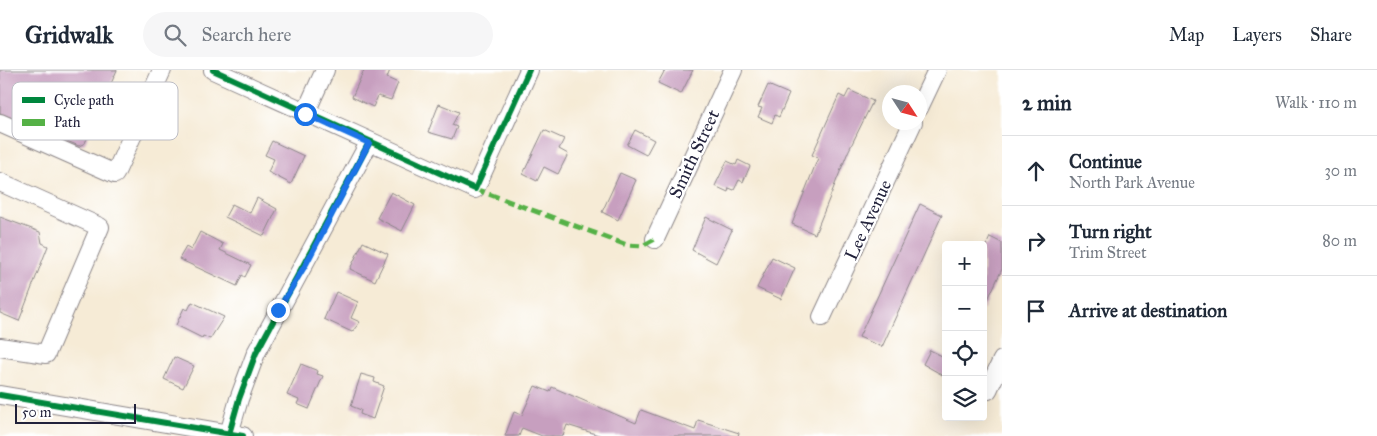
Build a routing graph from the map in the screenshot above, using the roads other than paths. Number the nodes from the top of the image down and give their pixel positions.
1 (162, 70) edge
2 (213, 70) edge
3 (325, 70) edge
4 (529, 70) edge
5 (733, 70) edge
6 (937, 70) edge
7 (157, 82) edge
8 (927, 92) edge
9 (305, 114) junction
10 (0, 123) edge
11 (12, 128) edge
12 (909, 130) edge
13 (38, 140) edge
14 (130, 140) edge
15 (369, 143) junction
16 (0, 182) edge
17 (656, 239) dead end
18 (822, 316) dead end
19 (0, 347) edge
20 (1002, 360) edge
21 (988, 390) dead end
22 (0, 395) edge
23 (236, 435) edge

1 - 7 street
2 - 9 street
3 - 9 street
4 - 15 street
5 - 17 street, Smith Street
6 - 8 street
9 - 15 street
10 - 11 street
12 - 18 street, Lee Avenue
13 - 14 street
15 - 23 street
16 - 19 street
20 - 21 street
22 - 23 street

